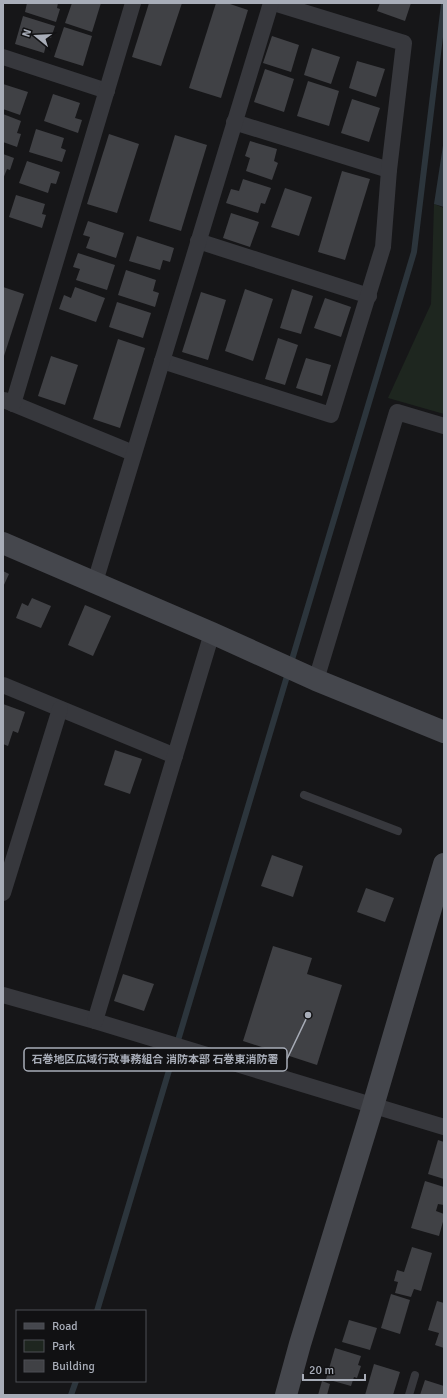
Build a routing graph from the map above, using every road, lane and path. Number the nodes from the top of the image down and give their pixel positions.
1 (133, 3) edge
2 (271, 3) edge
3 (274, 3) edge
4 (3, 57) edge
5 (107, 90) junction
6 (234, 122) junction
7 (389, 170) junction
8 (198, 241) junction
9 (369, 296) junction
10 (162, 361) junction
11 (8, 402) edge
12 (444, 426) edge
13 (133, 453) junction
14 (3, 543) edge
15 (95, 582) junction
16 (212, 633) junction
17 (309, 677) junction
18 (3, 685) edge
19 (60, 709) junction
20 (444, 732) edge
21 (175, 756) junction
22 (304, 795) dead end
23 (398, 831) dead end
24 (444, 864) edge
25 (3, 893) edge
26 (3, 994) edge
27 (95, 1021) junction
28 (373, 1106) junction
29 (444, 1127) edge
30 (416, 1375) dead end
31 (286, 1395) edge
32 (410, 1395) edge

1 - 5 street
2 - 6 street
3 - 7 street
4 - 5 street
5 - 11 street
6 - 7 street
6 - 8 street
7 - 9 street
8 - 9 street
8 - 10 street
9 - 10 street
10 - 13 street
11 - 13 street
12 - 17 street
13 - 15 street
14 - 15 street
15 - 16 street
16 - 17 street
16 - 21 street
17 - 20 street
18 - 19 street
19 - 21 street
19 - 25 street
21 - 27 street
22 - 23 lane
24 - 28 street
26 - 27 street
27 - 28 street
28 - 29 street
28 - 31 street
30 - 32 lane

